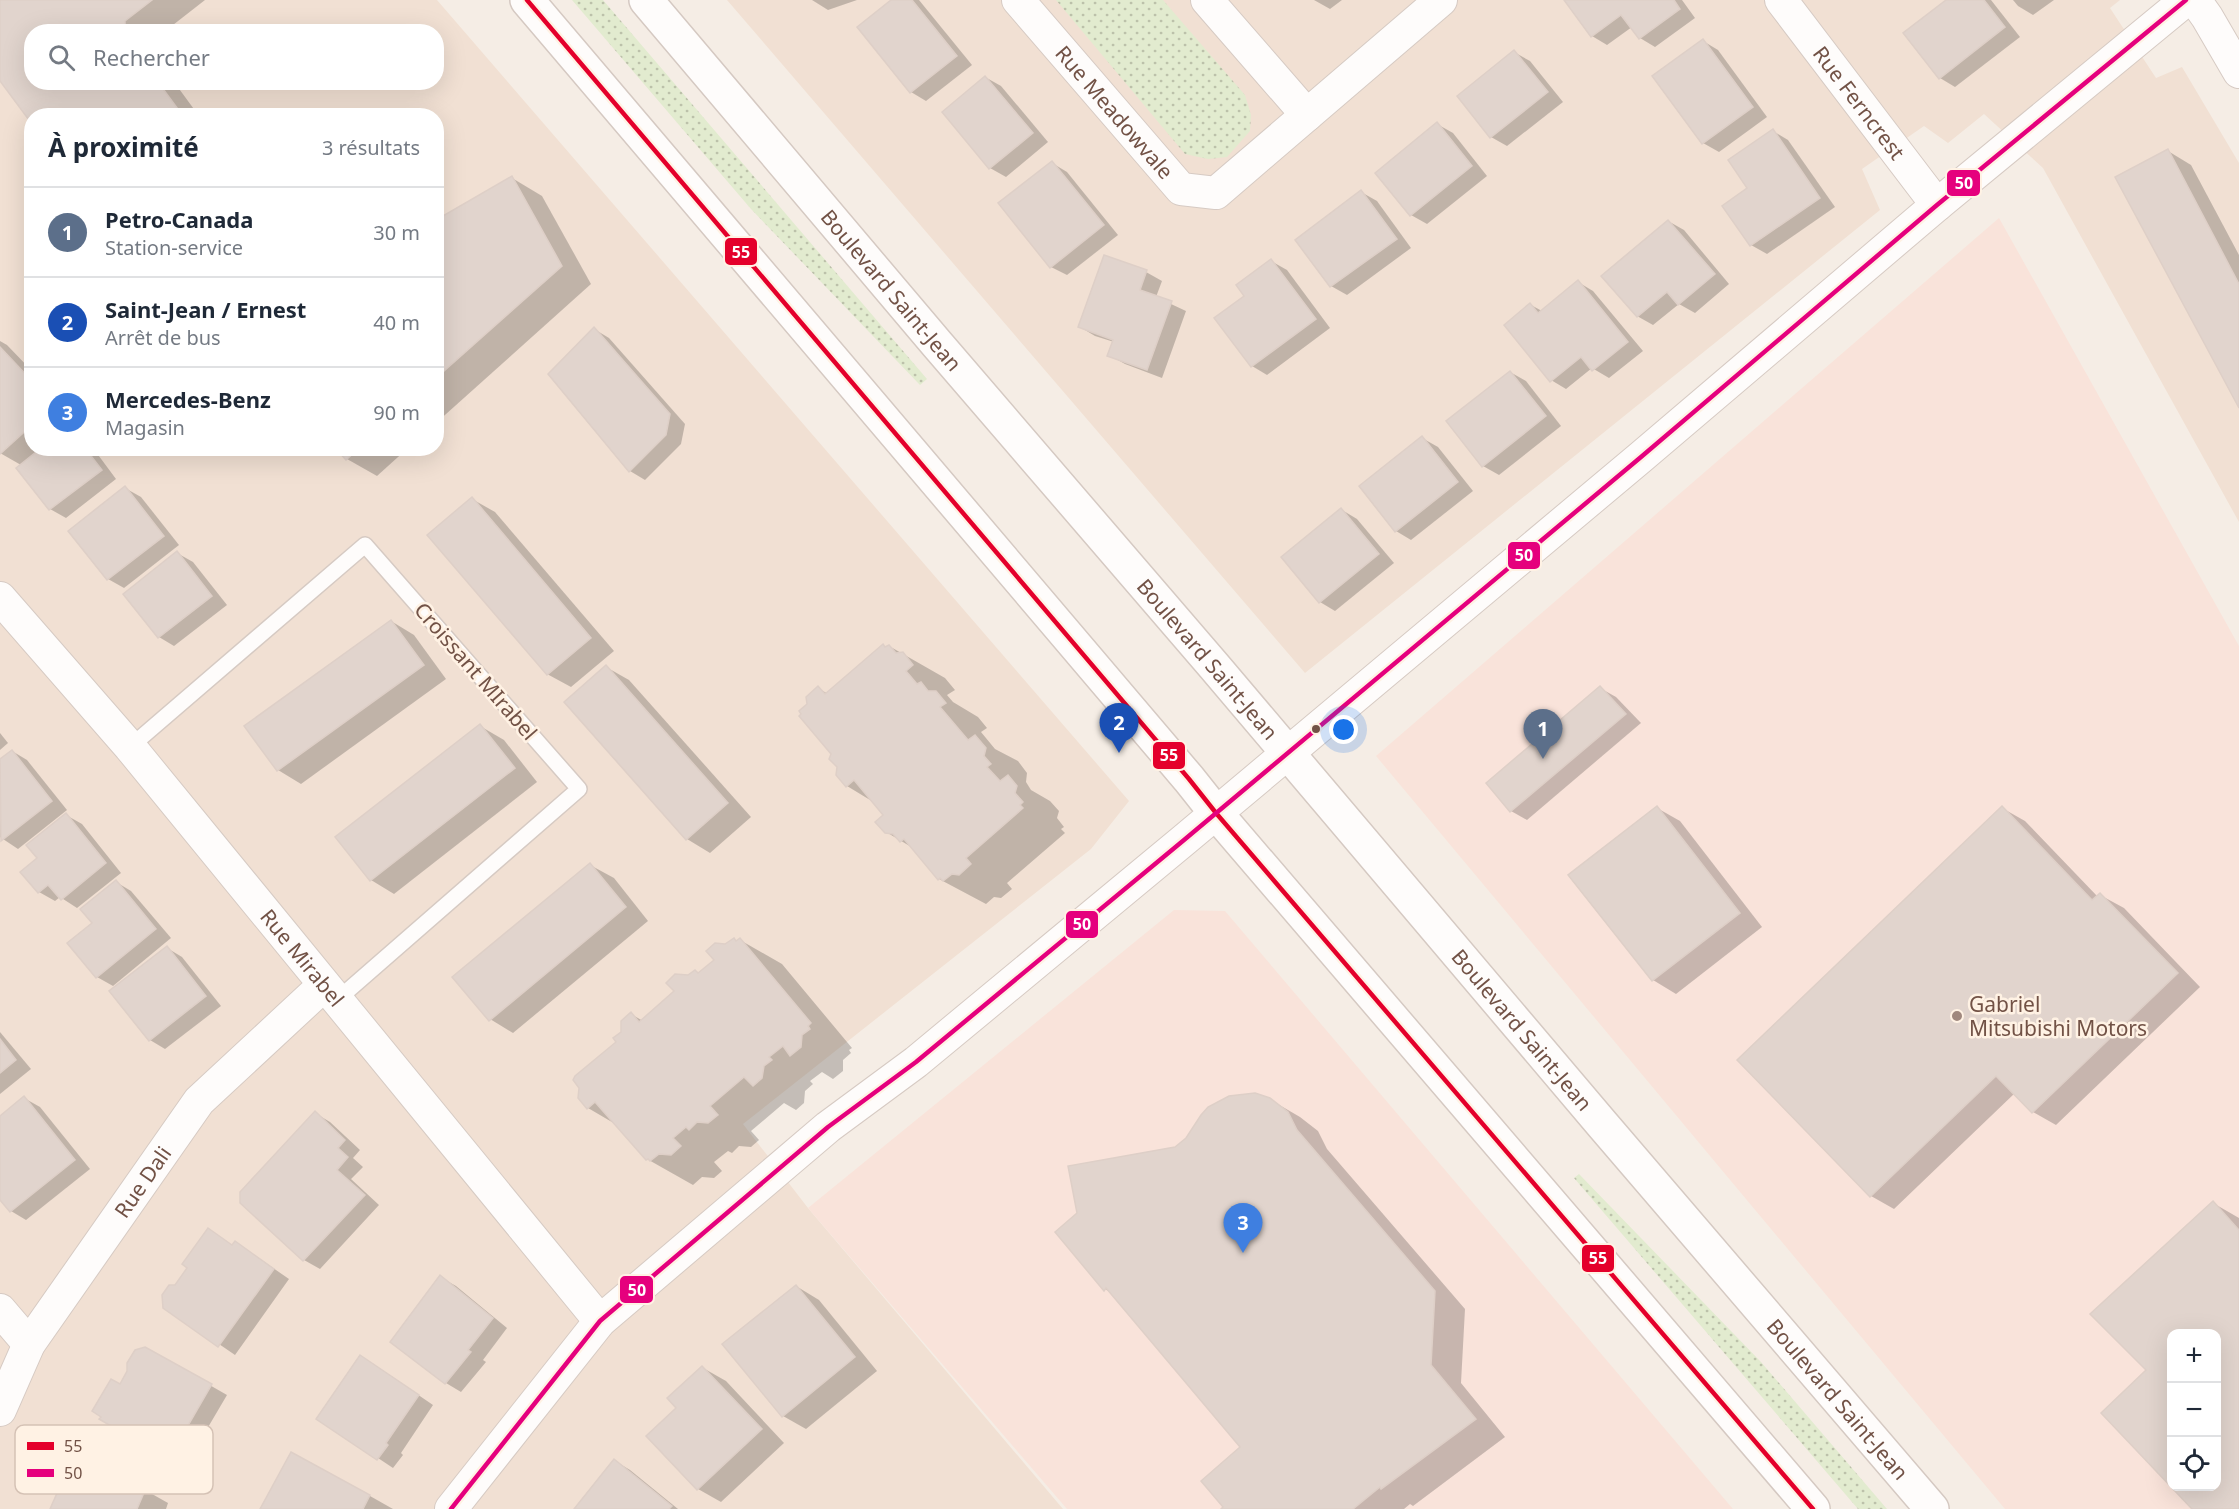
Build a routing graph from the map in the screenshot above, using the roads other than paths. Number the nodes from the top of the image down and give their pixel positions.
1 (527, 0) edge
2 (646, 0) edge
3 (1018, 0) edge
4 (1207, 0) edge
5 (1441, 0) edge
6 (1781, 0) edge
7 (2186, 0) edge
8 (2195, 0) edge
9 (2239, 72) edge
10 (1307, 115) junction
11 (1937, 205) junction
12 (0, 598) edge
13 (130, 747) junction
14 (1288, 752) junction
15 (1216, 813) junction
16 (331, 992) junction
17 (0, 1310) edge
18 (600, 1321) junction
19 (29, 1344) junction
20 (0, 1410) edge
21 (451, 1509) edge
22 (1813, 1509) edge
23 (1932, 1509) edge

1 - 15 main road
2 - 14 main road, Boulevard Saint-Jean
3 - 10 street, Rue Meadowvale
4 - 10 street
5 - 10 street, Rue Meadowvale
6 - 11 street, Rue Ferncrest
7 - 11 street
8 - 9 street
11 - 14 street
12 - 13 street, Rue Mirabel
13 - 16 street, Rue Mirabel
13 - 16 lane, Croissant MIrabel
14 - 15 street
14 - 23 main road, Boulevard Saint-Jean
15 - 18 street
15 - 22 main road
16 - 18 street, Rue Mirabel
16 - 19 street, Rue Dali
17 - 19 street
18 - 21 street
19 - 20 street, Rue Dali

